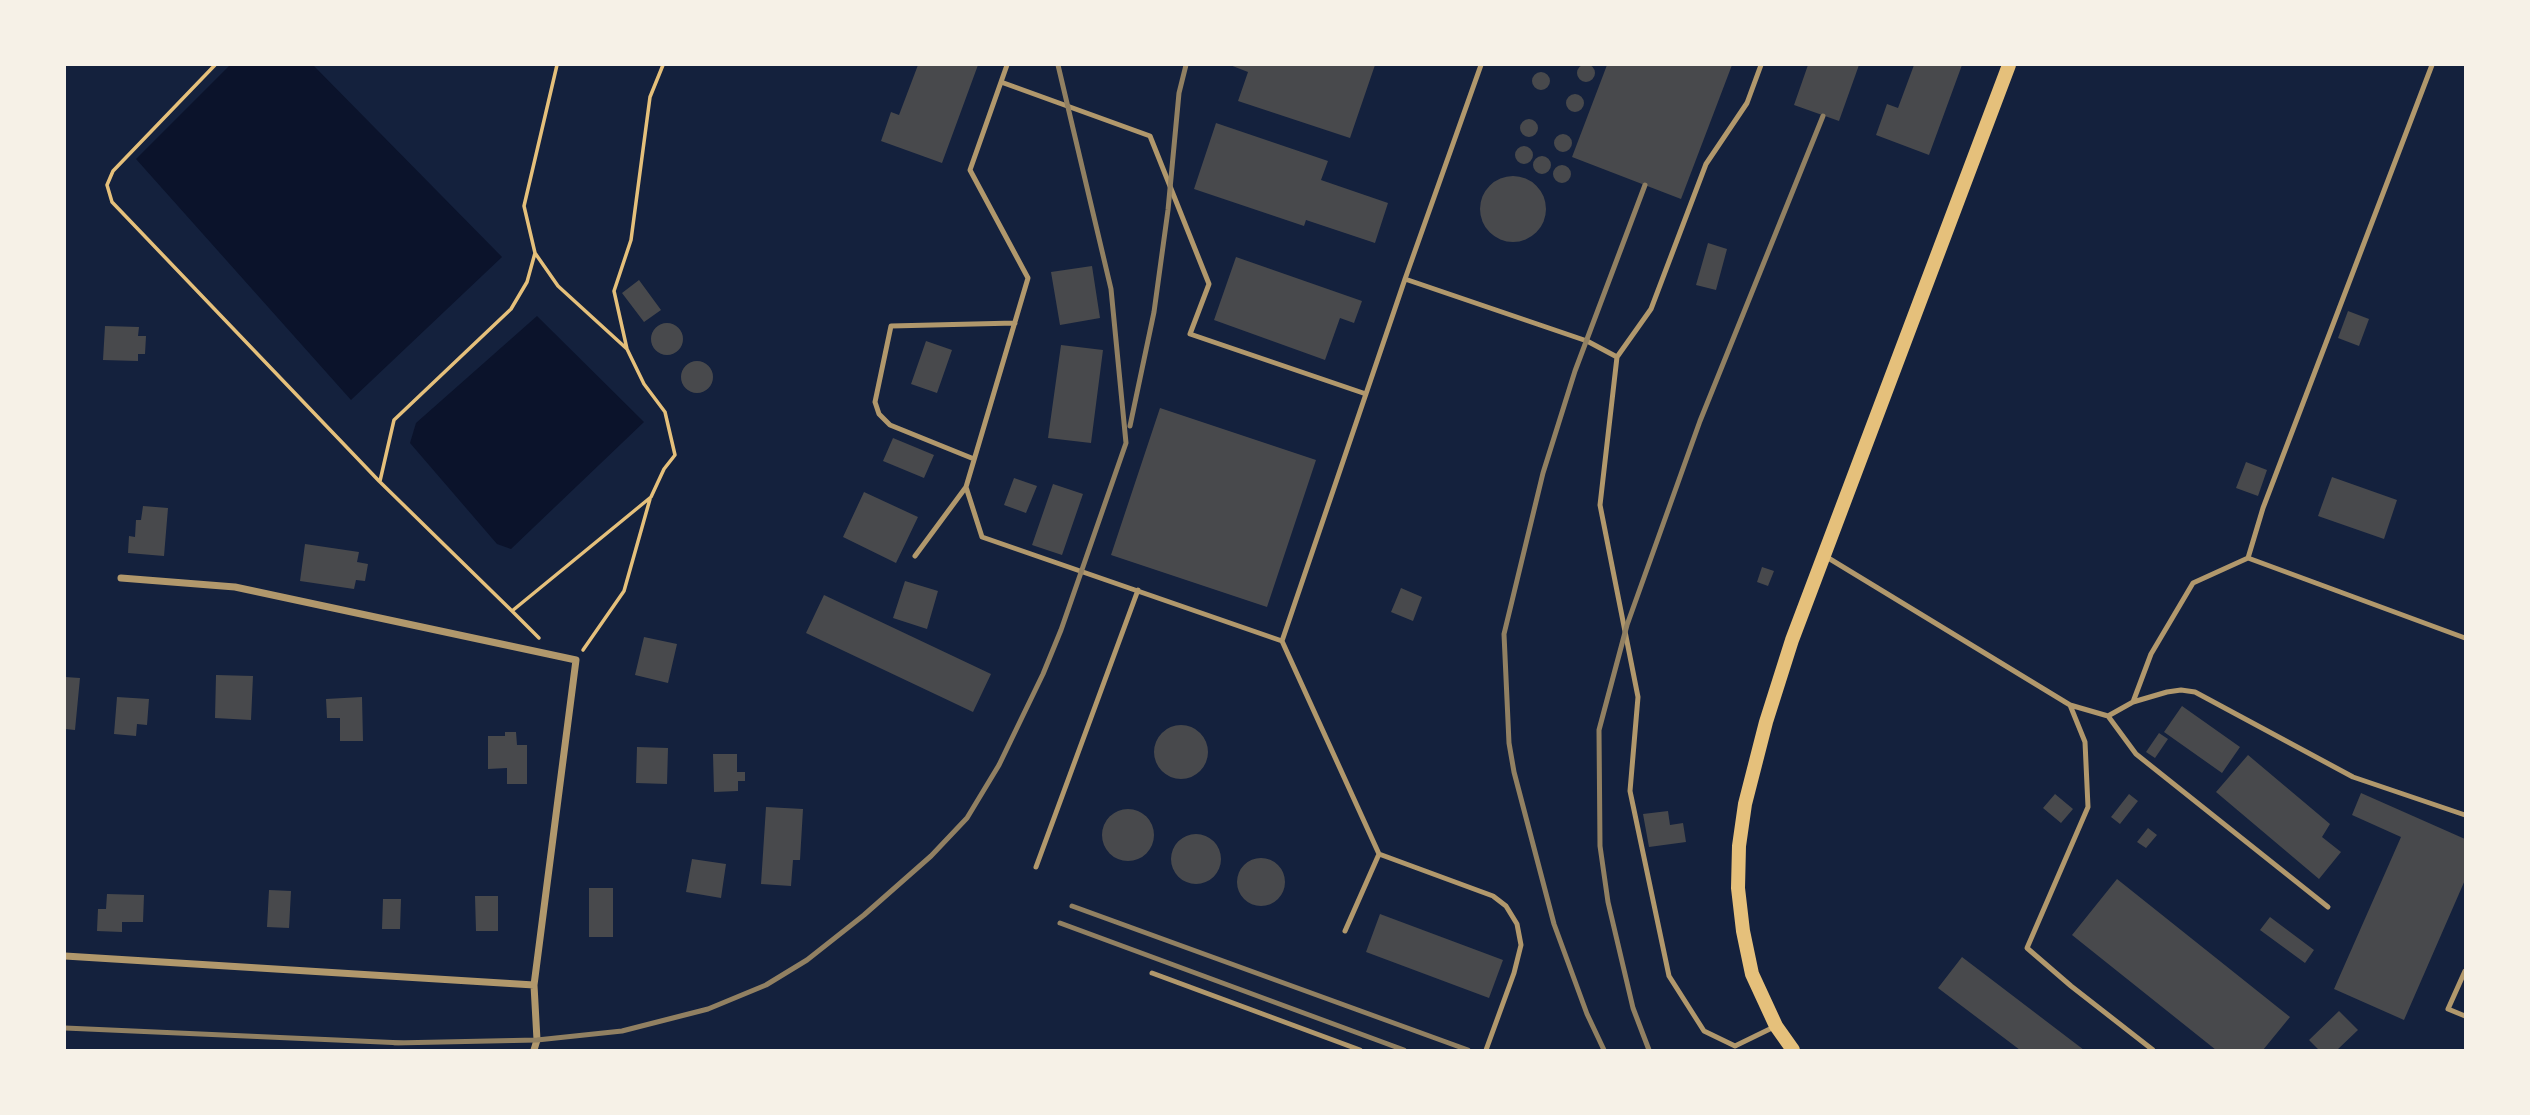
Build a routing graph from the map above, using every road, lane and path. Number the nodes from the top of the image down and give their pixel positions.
1 (215, 65) edge
2 (557, 65) edge
3 (663, 65) edge
4 (1007, 65) edge
5 (1481, 65) edge
6 (1761, 65) edge
7 (2008, 65) edge
8 (2432, 65) edge
9 (1001, 82) junction
10 (535, 253) junction
11 (1405, 279) junction
12 (1015, 323) junction
13 (626, 349) junction
14 (1617, 358) junction
15 (1366, 394) junction
16 (974, 460) junction
17 (380, 481) junction
18 (967, 487) junction
19 (651, 497) junction
20 (915, 556) dead end
21 (1825, 556) junction
22 (2248, 558) junction
23 (121, 578) dead end
24 (1138, 590) junction
25 (512, 611) junction
26 (2465, 638) edge
27 (1282, 641) junction
28 (559, 657) junction
29 (576, 660) junction
30 (2133, 702) junction
31 (2070, 705) junction
32 (2108, 716) junction
33 (2465, 815) edge
34 (1379, 854) junction
35 (1036, 867) dead end
36 (2328, 907) dead end
37 (1345, 931) dead end
38 (65, 956) edge
39 (2465, 971) edge
40 (1152, 973) dead end
41 (534, 985) junction
42 (2465, 1016) edge
43 (1776, 1027) junction
44 (534, 1050) edge
45 (1360, 1050) edge
46 (1486, 1050) edge
47 (1793, 1050) edge
48 (2153, 1050) edge

1 - 17 path
2 - 10 path
3 - 13 path
4 - 9 lane
5 - 11 lane
6 - 14 lane
7 - 21 main road
8 - 22 lane
9 - 12 lane
9 - 15 lane
10 - 13 path
10 - 17 path
11 - 14 lane
11 - 15 lane
12 - 16 lane
12 - 16 lane
13 - 19 path
14 - 43 lane
15 - 27 lane
16 - 18 lane
17 - 25 path
18 - 20 lane
18 - 24 lane
19 - 25 path
19 - 29 path
21 - 31 lane
21 - 43 main road
22 - 26 lane
22 - 30 lane
23 - 28 street
24 - 27 lane
24 - 35 lane
25 - 28 path
27 - 34 lane
28 - 29 street
29 - 41 street
30 - 32 lane
30 - 33 lane
31 - 32 lane
31 - 48 lane
32 - 36 lane
34 - 37 lane
34 - 46 lane
38 - 41 street
39 - 42 lane
40 - 45 lane
41 - 44 street
43 - 47 main road

